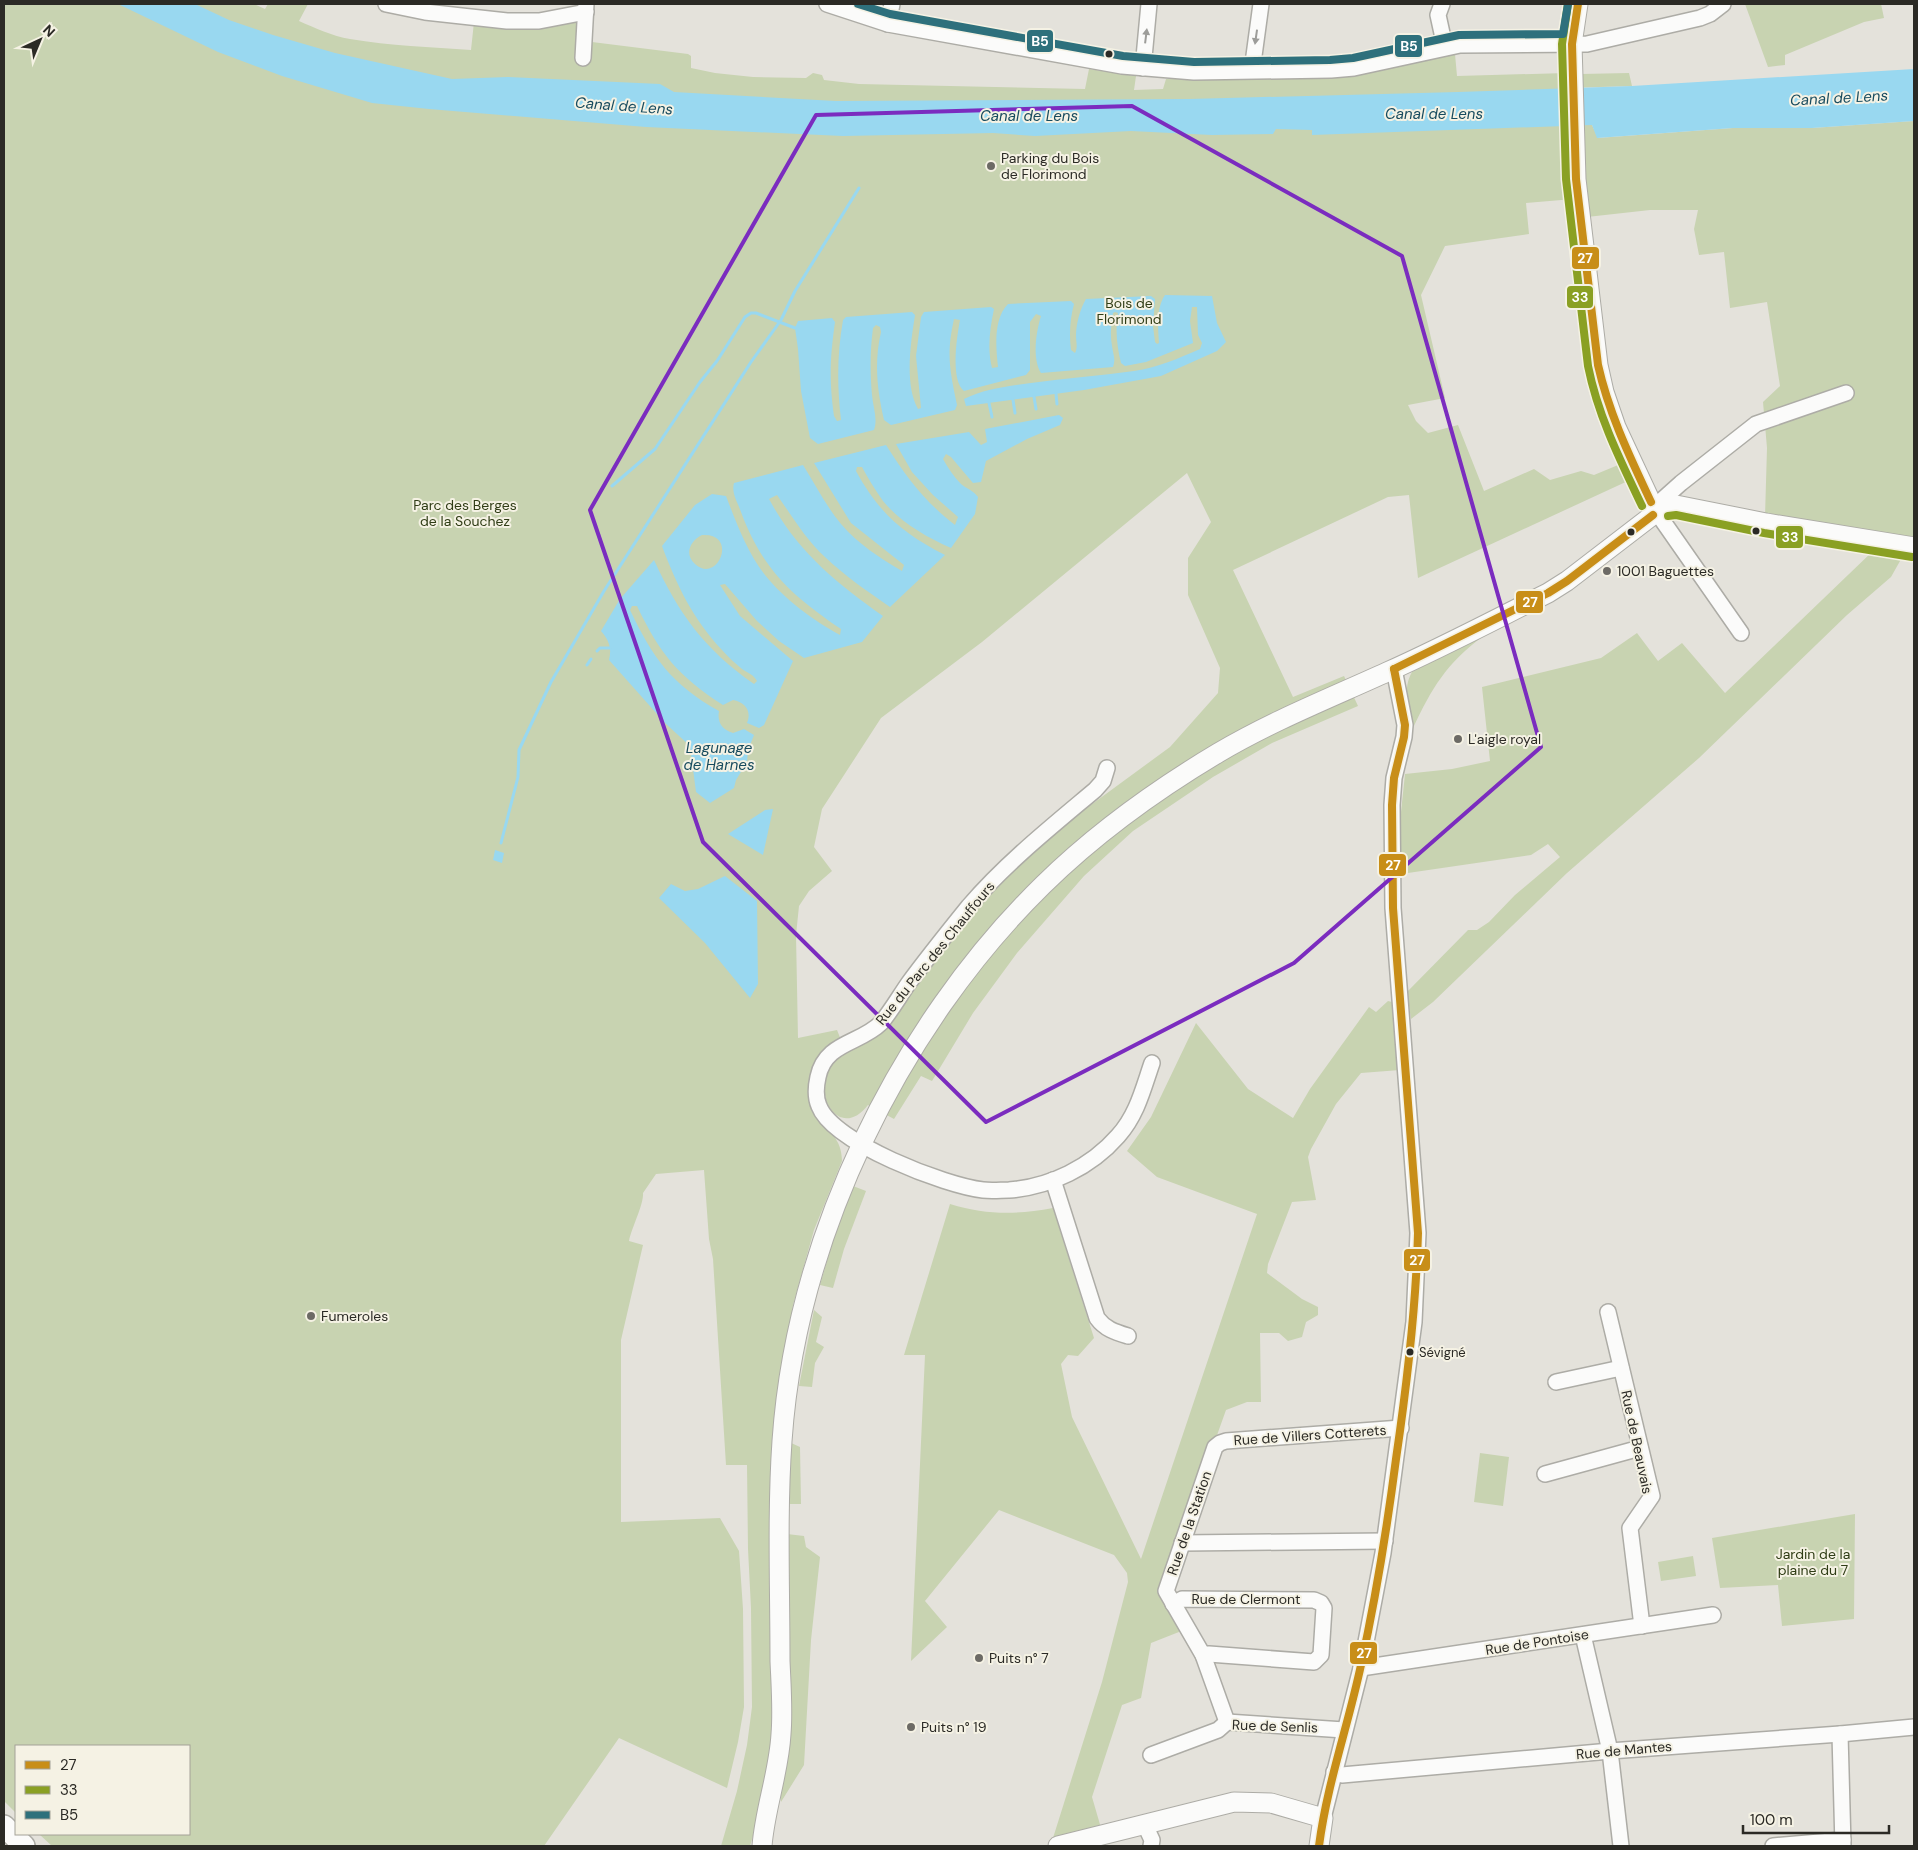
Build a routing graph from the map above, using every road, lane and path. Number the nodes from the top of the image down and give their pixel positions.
1 (386, 4) edge
2 (827, 4) edge
3 (892, 4) edge
4 (1149, 4) edge
5 (1261, 4) edge
6 (1442, 4) edge
7 (1578, 4) edge
8 (1723, 4) edge
9 (586, 8) edge
10 (888, 24) junction
11 (1572, 44) junction
12 (1445, 47) junction
13 (583, 58) dead end
14 (1143, 68) junction
15 (1253, 70) junction
16 (1846, 393) dead end
17 (1659, 508) junction
18 (1914, 547) edge
19 (1741, 633) dead end
20 (1394, 669) junction
21 (1107, 768) dead end
22 (1152, 1063) dead end
23 (862, 1144) junction
24 (1053, 1180) junction
25 (1608, 1312) dead end
26 (1128, 1336) dead end
27 (1621, 1368) junction
28 (1556, 1382) dead end
29 (1401, 1428) junction
30 (1220, 1443) joint
31 (1640, 1448) junction
32 (1545, 1474) dead end
33 (1385, 1541) junction
34 (1182, 1544) junction
35 (1173, 1604) junction
36 (1713, 1615) dead end
37 (1642, 1626) junction
38 (1582, 1635) junction
39 (1203, 1655) junction
40 (1361, 1668) junction
41 (1227, 1722) junction
42 (1914, 1727) edge
43 (1344, 1730) junction
44 (1840, 1734) junction
45 (1610, 1751) junction
46 (1151, 1754) dead end
47 (1334, 1772) junction
48 (4, 1818) edge
49 (1323, 1818) junction
50 (1145, 1825) junction
51 (4, 1826) edge
52 (15, 1826) edge
53 (25, 1835) edge
54 (763, 1837) edge
55 (1843, 1843) edge
56 (24, 1846) edge
57 (38, 1846) edge
58 (755, 1846) edge
59 (1058, 1846) edge
60 (1151, 1846) edge
61 (1319, 1846) edge
62 (1621, 1846) edge
63 (1773, 1846) edge

1 - 9 street
2 - 10 street
3 - 10 street
14 -> 4 street
5 -> 15 street
6 - 12 street
7 - 11 main road
8 - 11 street
9 - 13 street
10 - 14 street
11 - 12 street
11 - 17 main road
12 - 15 street
14 - 15 street
16 - 17 street
17 - 18 main road
17 - 19 street
17 - 20 main road
20 - 23 main road
20 - 29 street
21 - 23 street, Rue du Parc des Chauffours
22 - 24 street, Rue du Parc des Chauffours
23 - 24 street, Rue du Parc des Chauffours
23 - 54 main road
24 - 26 street
25 - 27 street, Rue de Beauvais
27 - 28 street
27 - 31 street, Rue de Beauvais
29 - 30 street, Rue de Villers Cotterets
29 - 33 street
30 - 34 street, Rue de la Station
31 - 32 street
31 - 37 street, Rue de Beauvais
33 - 34 street
33 - 40 street
34 - 35 street, Rue de la Station
35 - 39 street
35 - 39 street, Rue de Clermont
36 - 37 street, Rue de Pontoise
37 - 38 street, Rue de Pontoise
38 - 40 street, Rue de Pontoise
38 - 45 street
39 - 41 street
40 - 43 street
41 - 43 street, Rue de Senlis
41 - 46 street, Rue de Senlis
42 - 44 street, Rue de Mantes
43 - 47 street
44 - 45 street, Rue de Mantes
44 - 55 street
45 - 47 street, Rue de Mantes
45 - 62 street
47 - 49 street
48 - 52 highway
49 - 50 main road
49 - 61 main road
50 - 59 main road
50 - 60 street
51 - 56 highway
53 - 57 highway
54 - 58 main road
55 - 63 street

